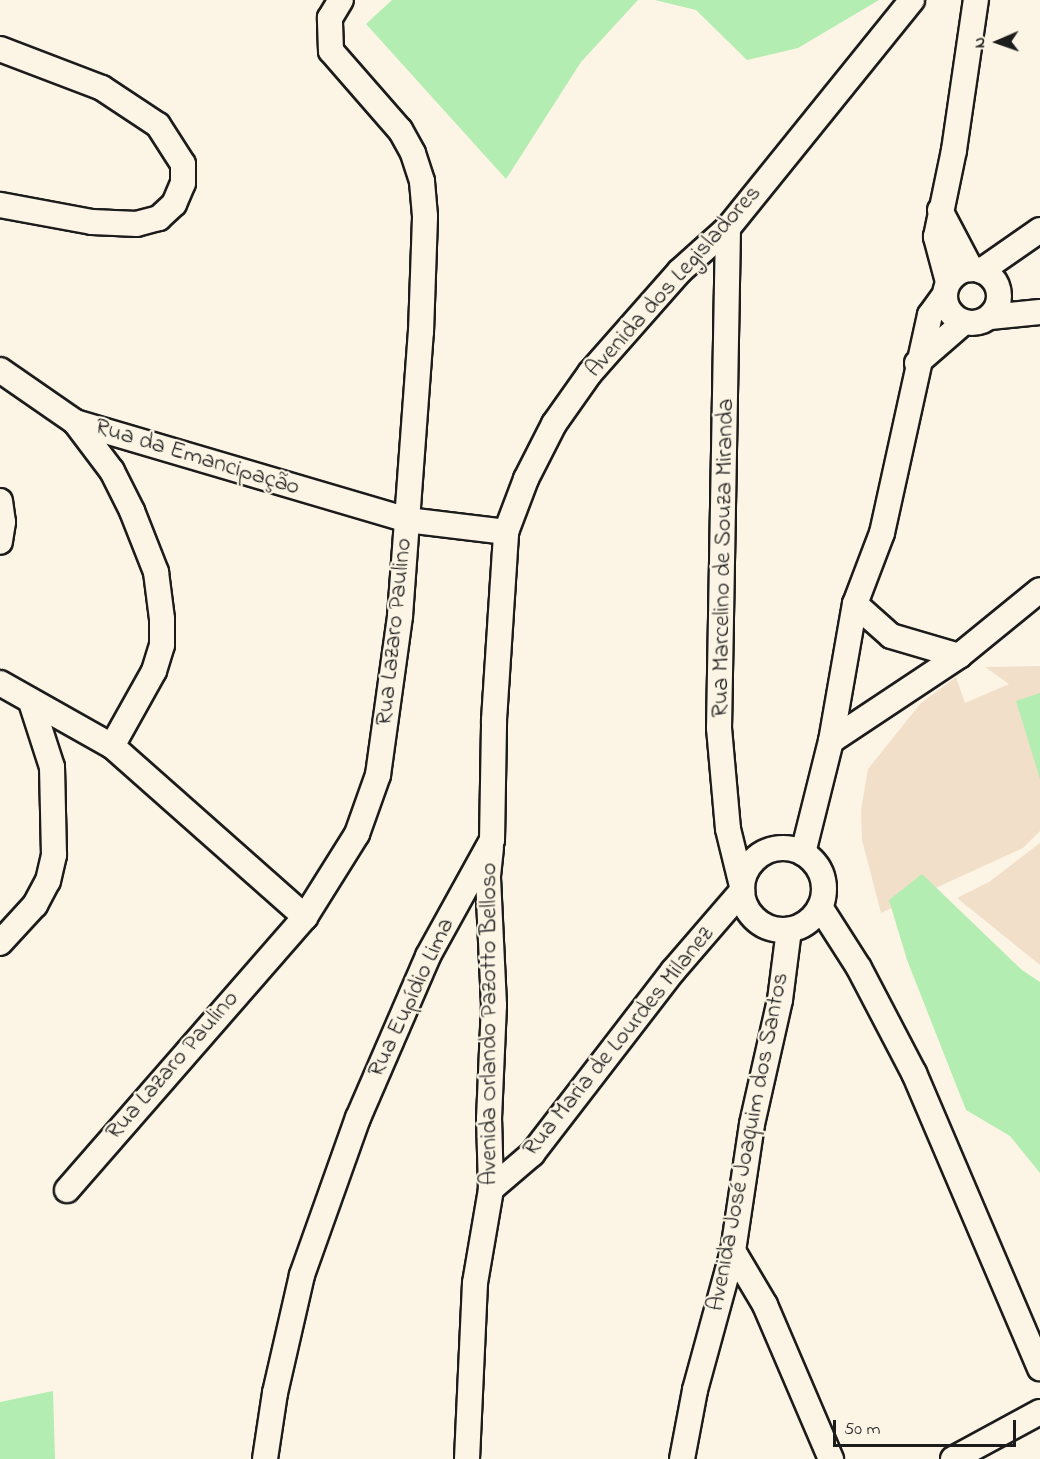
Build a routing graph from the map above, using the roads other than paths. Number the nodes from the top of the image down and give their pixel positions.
1 (340, 0) edge
2 (912, 0) edge
3 (976, 0) edge
4 (0, 49) edge
5 (0, 206) edge
6 (940, 210) junction
7 (728, 228) junction
8 (1040, 232) edge
9 (987, 279) junction
10 (946, 289) junction
11 (1040, 301) edge
12 (1040, 312) edge
13 (990, 317) junction
14 (963, 323) junction
15 (917, 363) junction
16 (0, 370) edge
17 (75, 422) junction
18 (0, 501) edge
19 (407, 520) junction
20 (506, 532) junction
21 (0, 542) edge
22 (1040, 591) edge
23 (855, 604) junction
24 (959, 656) junction
25 (0, 683) edge
26 (31, 702) junction
27 (831, 741) junction
28 (112, 746) junction
29 (492, 840) junction
30 (803, 853) junction
31 (742, 889) junction
32 (820, 907) junction
33 (305, 917) junction
34 (789, 930) junction
35 (0, 943) edge
36 (491, 1189) junction
37 (67, 1190) dead end
38 (733, 1251) junction
39 (1040, 1368) edge
40 (1040, 1412) edge
41 (265, 1459) edge
42 (467, 1459) edge
43 (682, 1459) edge
44 (831, 1459) edge
45 (953, 1459) edge

1 - 19 street, Rua Lazaro Paulino
2 - 7 street, Avenida dos Legisladores
3 - 6 street
4 - 5 street
6 - 9 street
6 - 10 street
7 - 20 street, Avenida dos Legisladores
7 - 31 street, Rua Marcelino de Souza Miranda
8 - 9 street
9 - 10 street
9 - 11 street
9 - 13 street
10 - 14 street
10 - 15 street
12 - 13 street
13 - 14 street
14 - 15 street
15 - 23 street
16 - 17 street, Rua da Emancipação
17 - 19 street, Rua da Emancipação
17 - 28 street
18 - 21 street
19 - 20 street
19 - 33 street, Rua Lazaro Paulino
20 - 29 street, Rua Eupídio Lima
22 - 24 street
23 - 24 street
23 - 27 street
24 - 27 street
25 - 26 street
26 - 28 street
26 - 35 street
27 - 30 street
28 - 33 street
29 - 36 street, Avenida Orlando Pazotto Belloso
29 - 41 street, Rua Eupídio Lima
30 - 31 street
30 - 32 street
31 - 34 street
31 - 36 street, Rua Maria de Lourdes Milanez
32 - 34 street
32 - 39 street
33 - 37 street, Rua Lazaro Paulino
34 - 38 street, Avenida José Joaquim dos Santos
36 - 42 street, Avenida Orlando Pazotto Belloso
38 - 43 street, Avenida José Joaquim dos Santos
38 - 44 street
40 - 45 street

